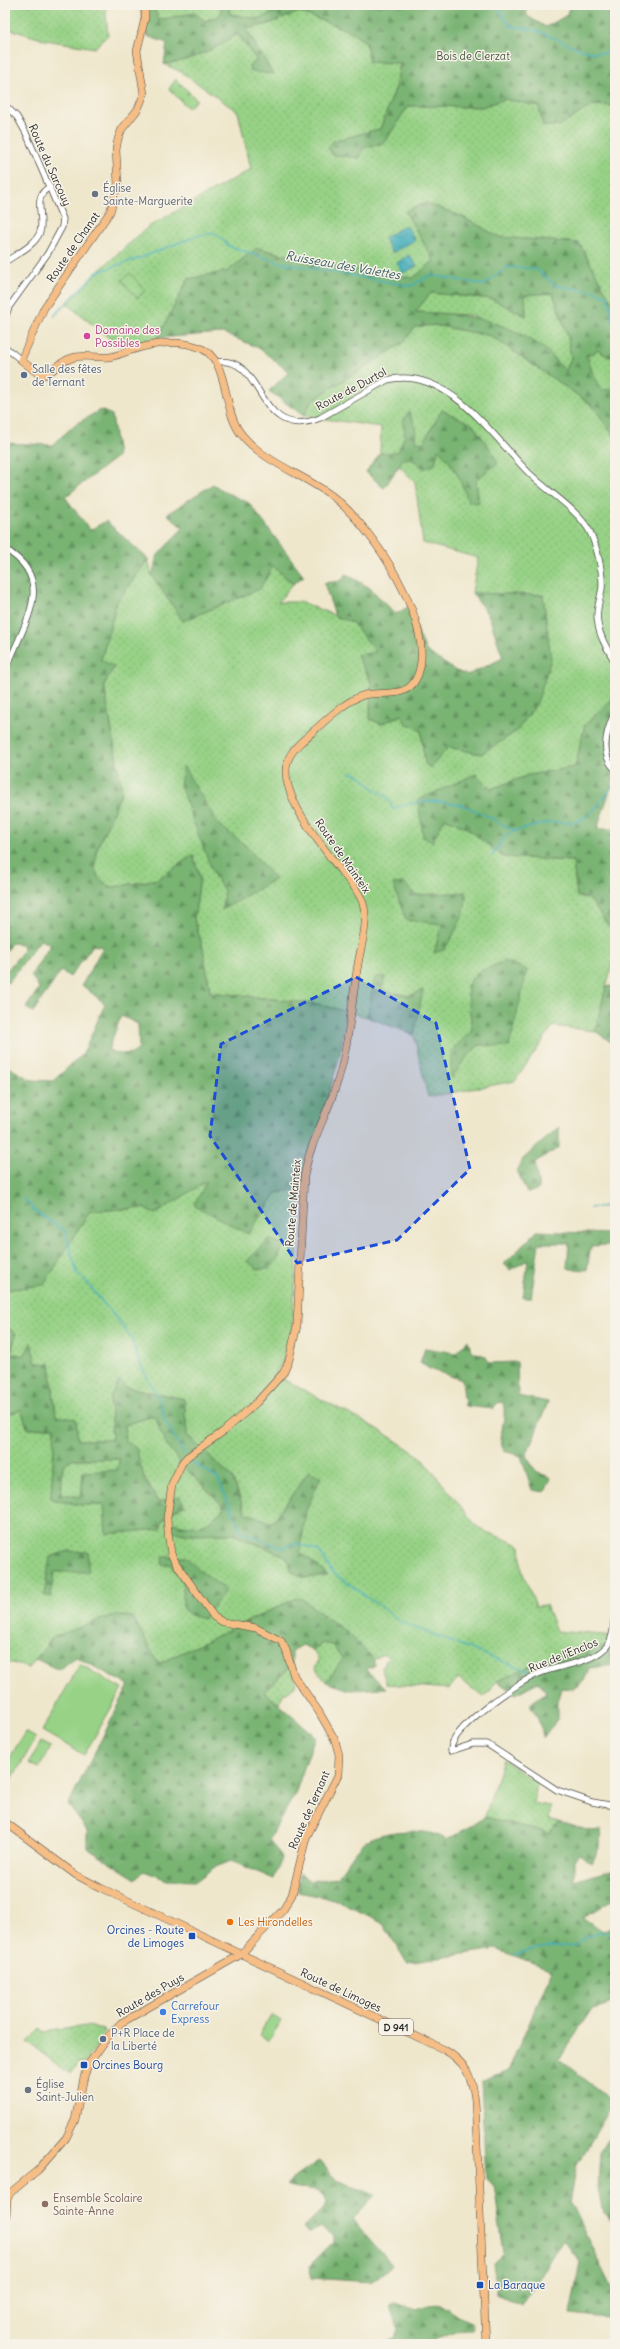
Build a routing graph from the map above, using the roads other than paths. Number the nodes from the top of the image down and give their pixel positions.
1 (145, 5) edge
2 (5, 105) edge
3 (50, 187) junction
4 (5, 262) edge
5 (5, 318) edge
6 (5, 346) edge
7 (21, 360) junction
8 (217, 362) junction
9 (5, 549) edge
10 (615, 662) edge
11 (5, 665) edge
12 (615, 712) edge
13 (615, 769) edge
14 (284, 1372) joint
15 (615, 1615) edge
16 (615, 1806) edge
17 (5, 1822) edge
18 (240, 1955) junction
19 (5, 2236) edge
20 (486, 2344) edge

1 - 7 main road, Route de Chanat
2 - 3 street, Route du Sarcouy
3 - 4 street
3 - 5 street, Route du Sarcouy
6 - 7 street
7 - 8 main road
8 - 10 street, Route de Durtol
8 - 14 main road, Route de Mainteix
9 - 11 street
12 - 13 street
14 - 18 main road, Route de Ternant
15 - 16 street, Rue de l'Enclos
17 - 18 main road, Route de Limoges / D 941
18 - 19 main road, Route des Puys
18 - 20 main road, Route de Limoges / D 941

